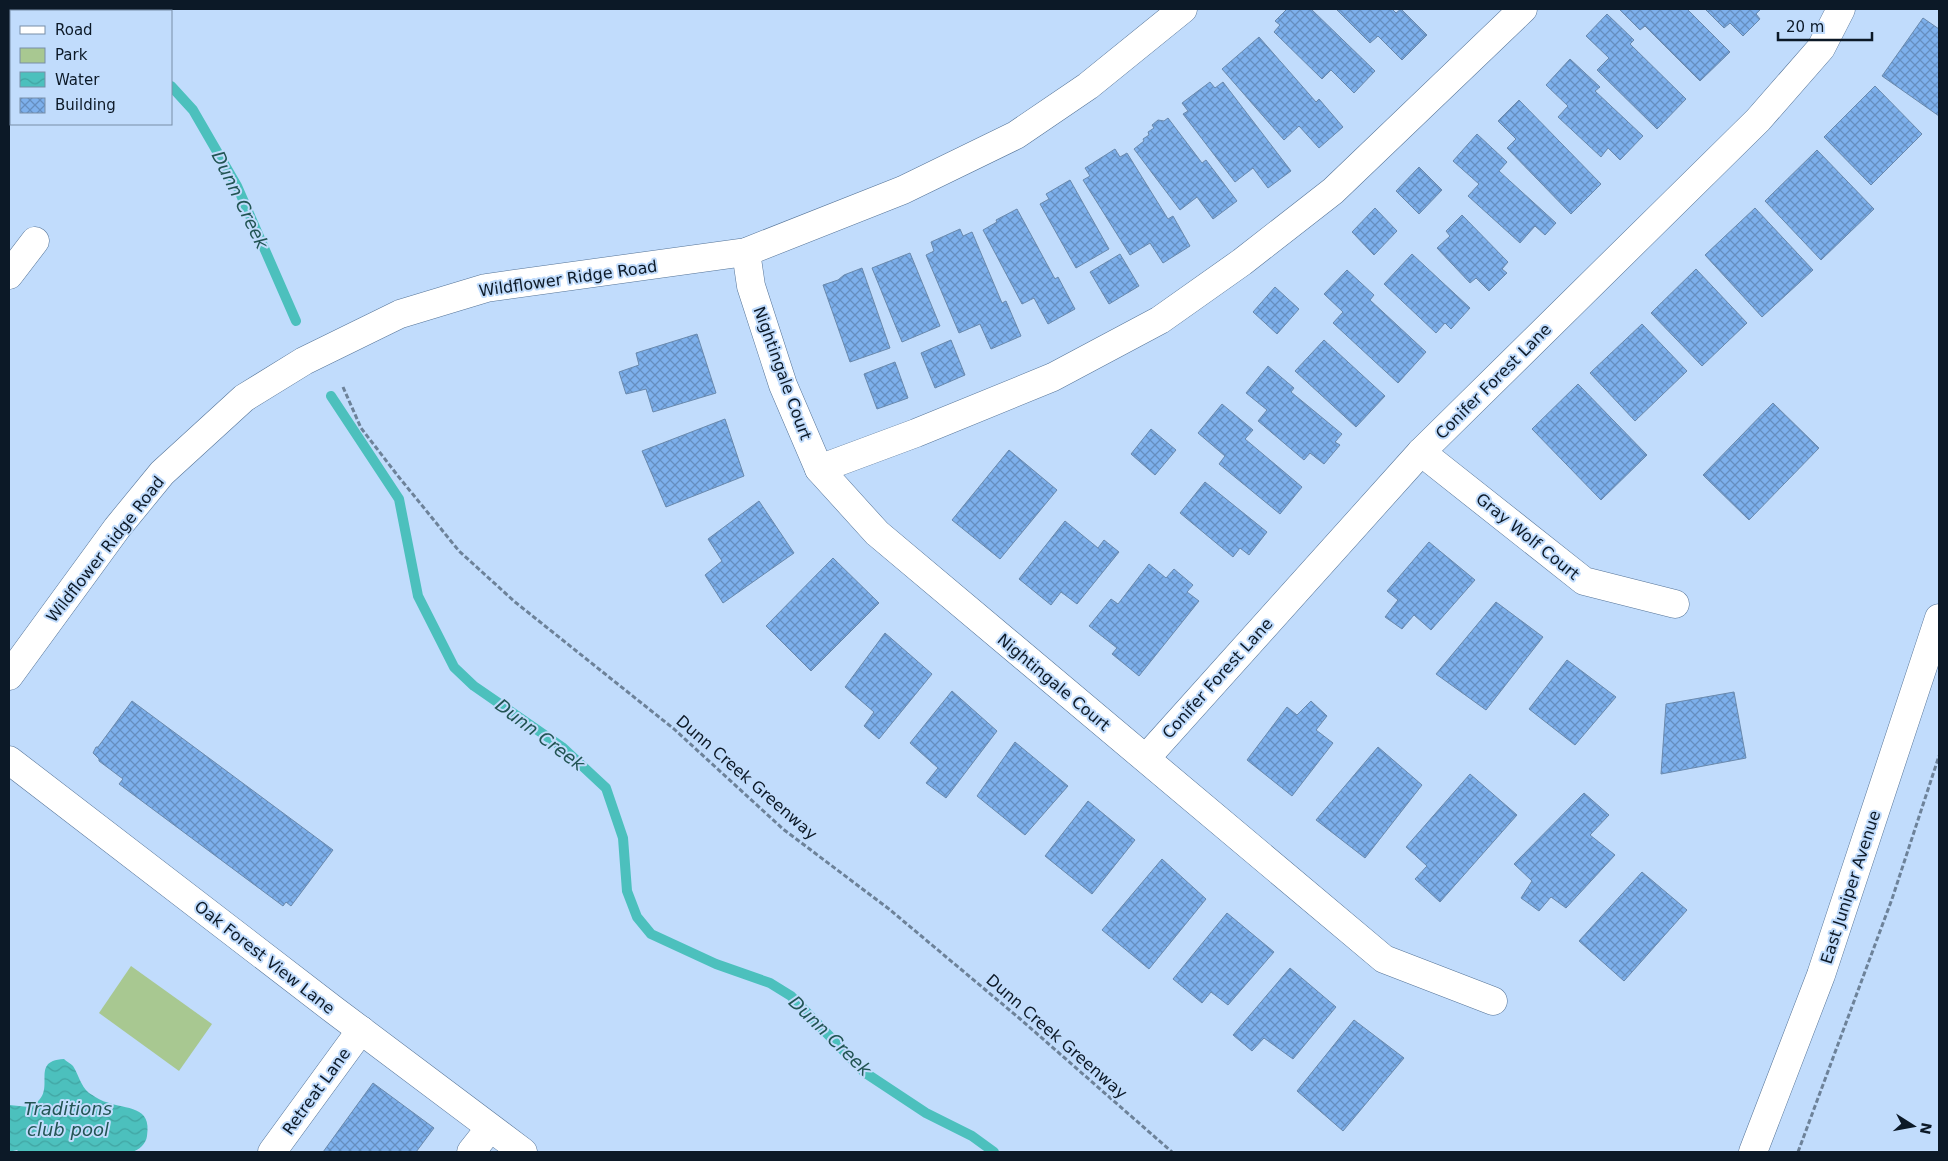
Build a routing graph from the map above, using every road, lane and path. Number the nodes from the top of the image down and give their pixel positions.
1 (1183, 9) edge
2 (1523, 9) edge
3 (1841, 9) edge
4 (35, 241) dead end
5 (746, 252) junction
6 (9, 275) edge
7 (343, 386) dead end
8 (1421, 452) junction
9 (819, 470) junction
10 (1675, 604) dead end
11 (1939, 618) edge
12 (9, 676) edge
13 (1939, 756) edge
14 (1146, 758) junction
15 (9, 760) edge
16 (1492, 1001) dead end
17 (361, 1030) junction
18 (490, 1128) junction
19 (272, 1152) edge
20 (472, 1152) edge
21 (523, 1152) edge
22 (1172, 1152) edge
23 (1753, 1152) edge
24 (1798, 1152) edge

1 - 5 street, Wildflower Ridge Road
2 - 9 street
3 - 8 street, Conifer Forest Lane
4 - 6 street
5 - 9 street, Nightingale Court
5 - 12 street, Wildflower Ridge Road
7 - 22 path, Dunn Creek Greenway
8 - 10 street, Gray Wolf Court
8 - 14 street, Conifer Forest Lane
9 - 14 street, Nightingale Court
11 - 23 street, East Juniper Avenue
13 - 24 path
14 - 16 street, Nightingale Court
15 - 17 street, Oak Forest View Lane
17 - 18 street, Oak Forest View Lane
17 - 19 street, Retreat Lane
18 - 20 street
18 - 21 street, Oak Forest View Lane

